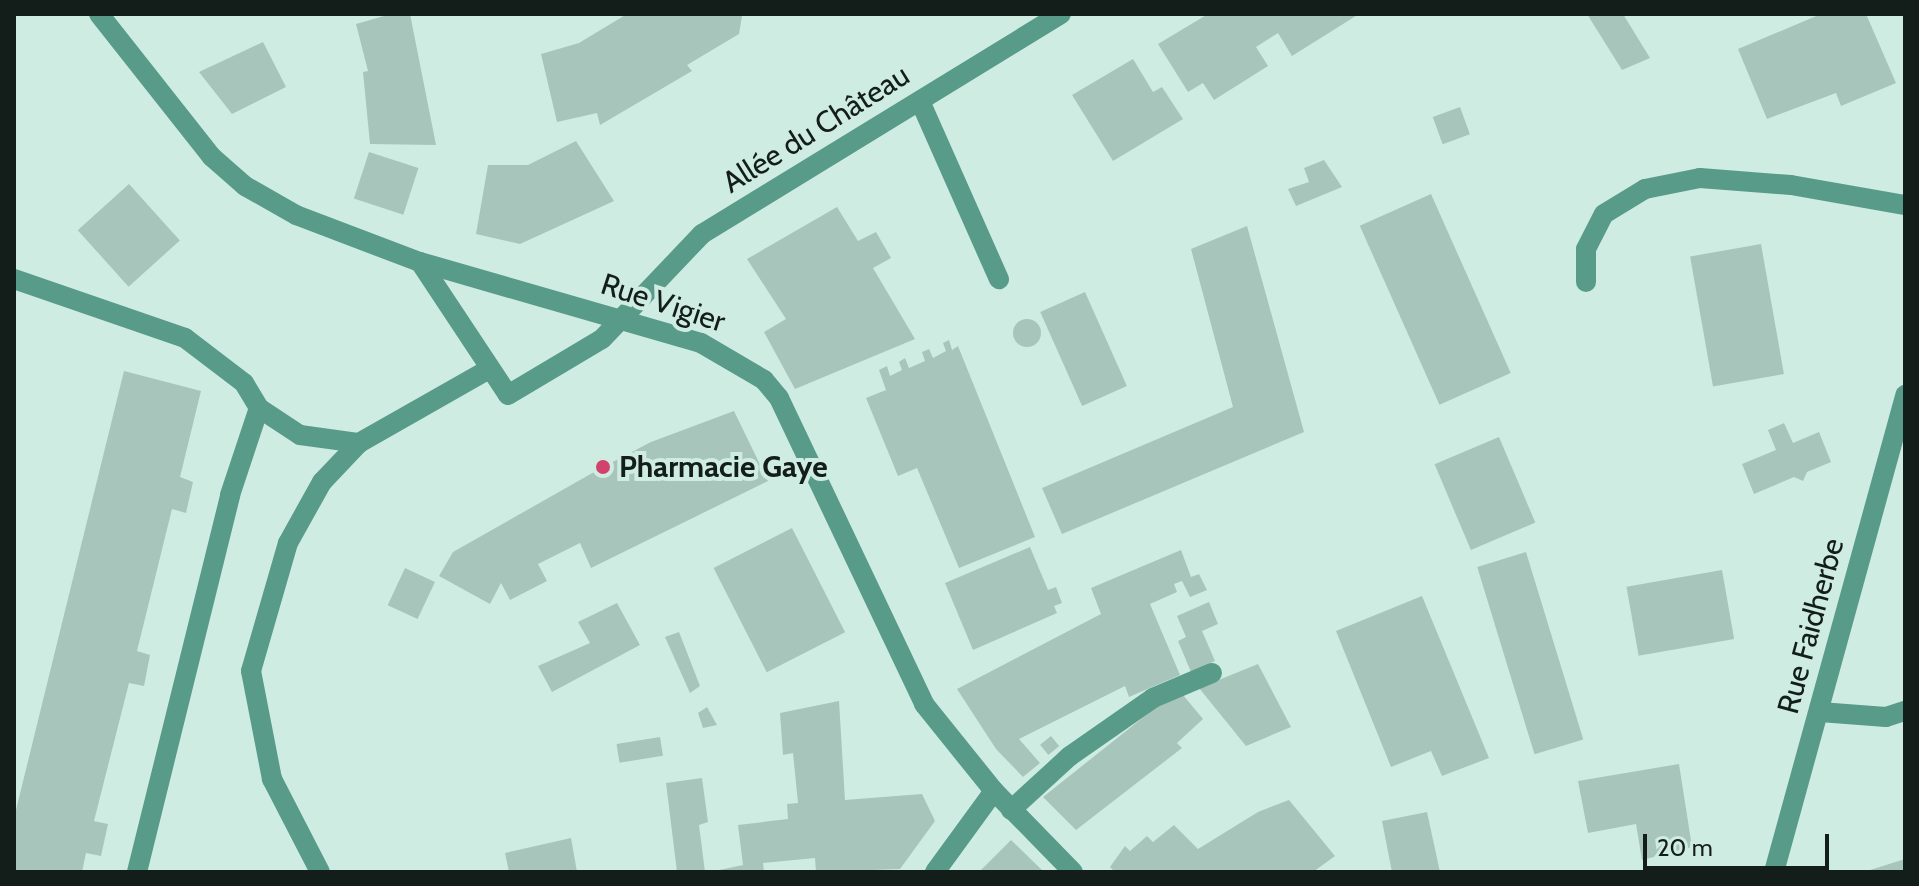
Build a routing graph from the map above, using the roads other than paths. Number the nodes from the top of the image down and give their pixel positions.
1 (99, 14) edge
2 (1057, 15) edge
3 (920, 101) junction
4 (1905, 205) edge
5 (420, 262) junction
6 (14, 279) edge
7 (999, 279) dead end
8 (1586, 282) dead end
9 (622, 319) junction
10 (489, 369) junction
11 (1905, 395) edge
12 (259, 408) junction
13 (359, 443) junction
14 (1212, 673) dead end
15 (1905, 711) edge
16 (1820, 712) junction
17 (994, 791) junction
18 (1011, 810) junction
19 (137, 872) edge
20 (320, 872) edge
21 (935, 872) edge
22 (1073, 872) edge
23 (1774, 872) edge

1 - 5 street, Rue Vigier
2 - 3 street, Allée du Château
3 - 7 street
3 - 9 street, Allée du Château
4 - 8 street
5 - 9 street, Rue Vigier
5 - 10 street
6 - 12 street
9 - 10 street, Allée du Château
9 - 17 street, Rue Vigier
10 - 13 street
11 - 16 street, Rue Faidherbe
12 - 13 street
12 - 19 street
13 - 20 street
14 - 18 street
15 - 16 street
16 - 23 street, Rue Faidherbe
17 - 18 street, Rue Vigier
17 - 21 street
18 - 22 street, Rue Vigier

